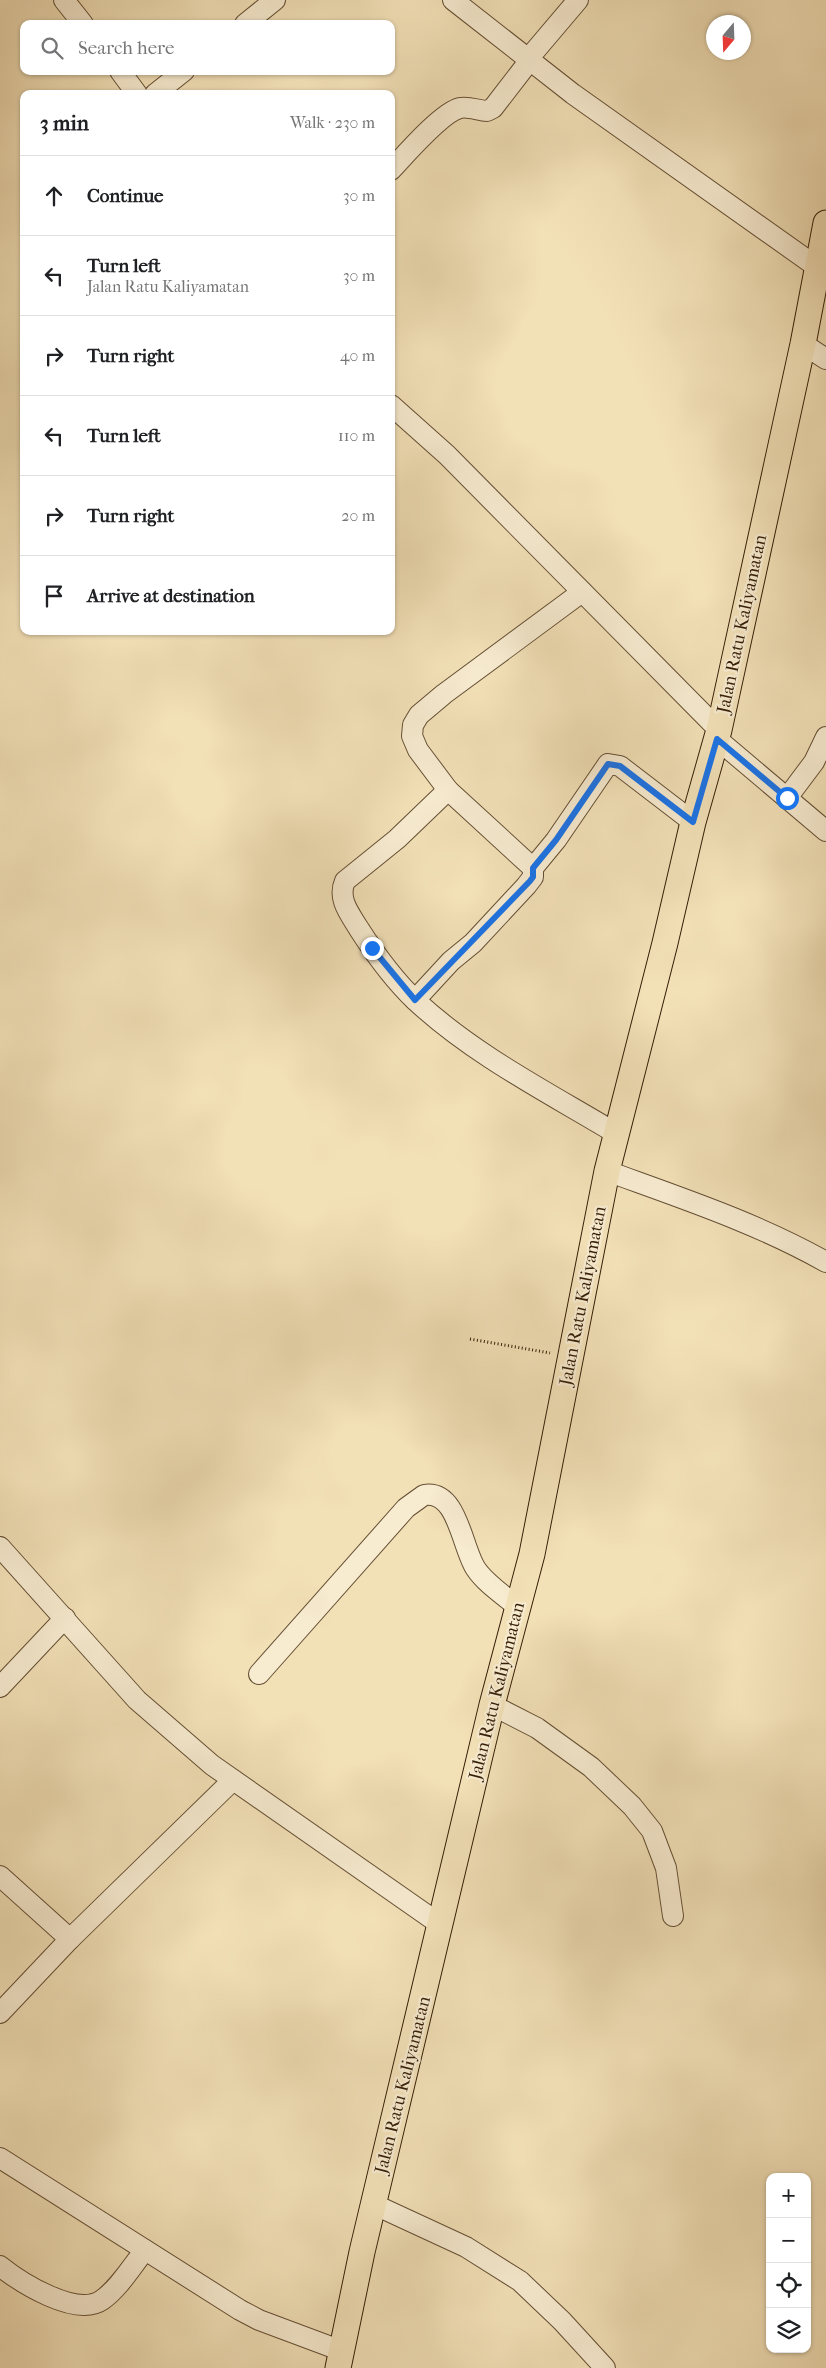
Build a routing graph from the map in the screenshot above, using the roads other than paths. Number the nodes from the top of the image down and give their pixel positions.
1 (64, 0) edge
2 (275, 0) edge
3 (453, 0) edge
4 (578, 0) edge
5 (80, 20) edge
6 (249, 20) edge
7 (529, 60) junction
8 (123, 75) edge
9 (179, 75) edge
10 (134, 90) edge
11 (160, 90) edge
12 (395, 166) edge
13 (826, 223) edge
14 (817, 267) junction
15 (803, 344) junction
16 (826, 359) edge
17 (395, 408) edge
18 (582, 592) junction
19 (718, 734) junction
20 (826, 737) edge
21 (448, 790) junction
22 (787, 798) junction
23 (693, 822) junction
24 (826, 831) edge
25 (533, 868) junction
26 (415, 1000) junction
27 (617, 1134) junction
28 (607, 1171) junction
29 (826, 1262) edge
30 (0, 1547) edge
31 (519, 1608) junction
32 (64, 1618) junction
33 (259, 1674) dead end
34 (0, 1687) edge
35 (492, 1705) junction
36 (233, 1780) junction
37 (0, 1876) edge
38 (673, 1916) dead end
39 (441, 1925) junction
40 (70, 1940) junction
41 (0, 2013) edge
42 (0, 2158) edge
43 (373, 2204) junction
44 (145, 2250) junction
45 (0, 2266) edge
46 (340, 2360) edge
47 (604, 2368) edge

1 - 5 street
2 - 6 street
3 - 7 street
4 - 7 street
7 - 12 street
7 - 14 street
8 - 10 street
9 - 11 street
13 - 14 main road, Jalan Ratu Kaliyamatan
14 - 15 main road, Jalan Ratu Kaliyamatan
15 - 16 street
15 - 19 main road, Jalan Ratu Kaliyamatan
17 - 18 street
18 - 19 street
18 - 21 street
19 - 22 street
19 - 23 main road, Jalan Ratu Kaliyamatan
20 - 22 street
21 - 25 street
21 - 26 street
22 - 24 street
23 - 25 street
23 - 27 main road, Jalan Ratu Kaliyamatan
25 - 26 street
26 - 27 street
27 - 28 main road, Jalan Ratu Kaliyamatan
28 - 29 street
28 - 31 main road, Jalan Ratu Kaliyamatan
30 - 32 street
31 - 33 street
31 - 35 main road, Jalan Ratu Kaliyamatan
32 - 34 street
32 - 36 street
35 - 38 street
35 - 39 main road, Jalan Ratu Kaliyamatan
36 - 39 street
36 - 40 street
37 - 40 street
39 - 43 main road, Jalan Ratu Kaliyamatan
40 - 41 street
42 - 44 street
43 - 46 main road, Jalan Ratu Kaliyamatan
43 - 47 street
44 - 45 street
44 - 46 street

